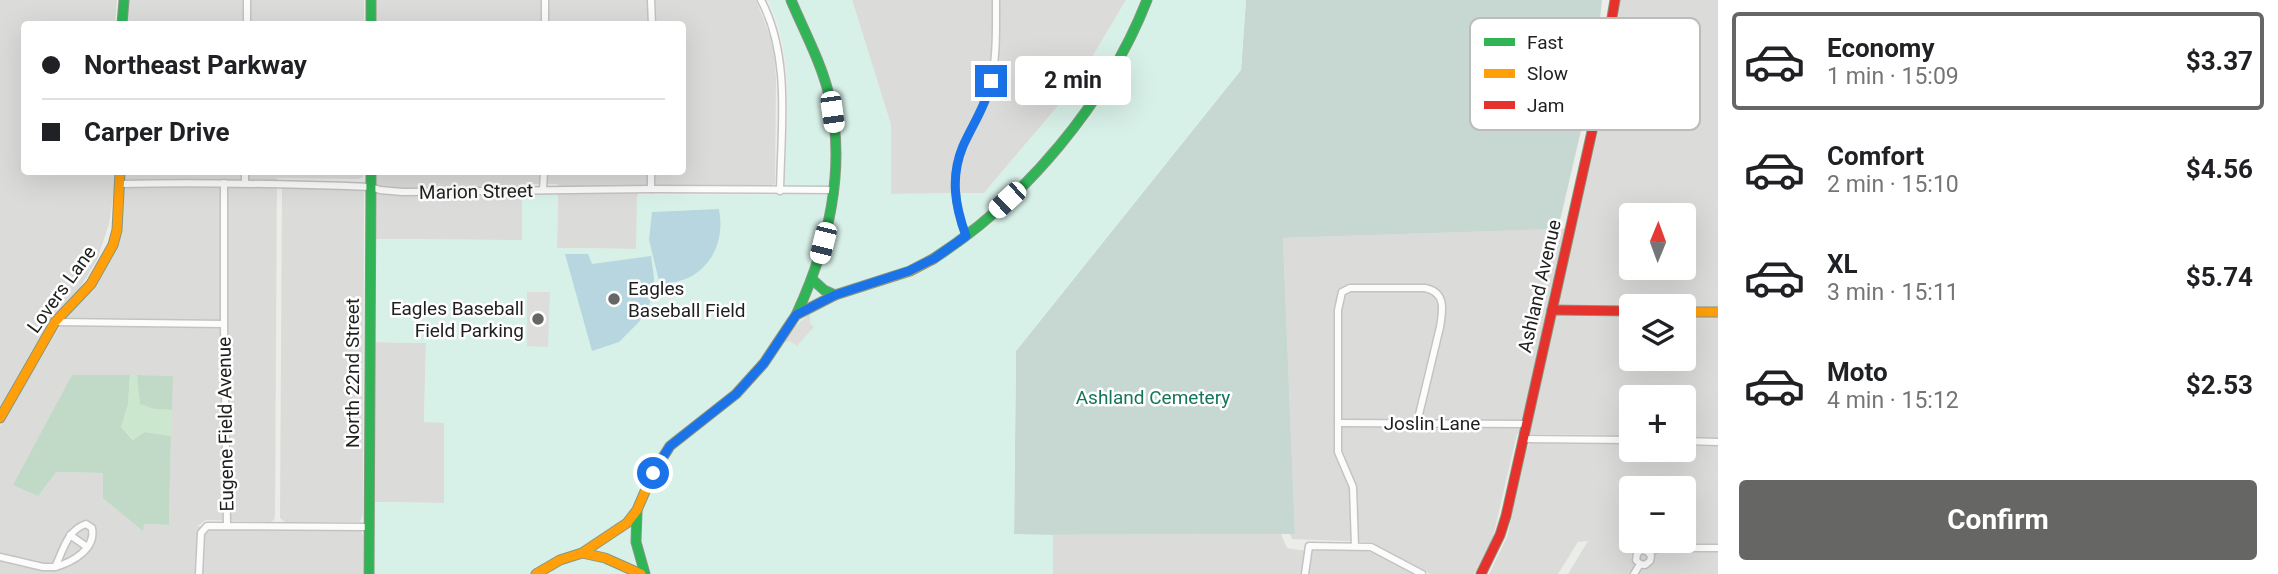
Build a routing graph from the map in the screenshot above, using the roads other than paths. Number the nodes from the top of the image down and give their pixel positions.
1 (124, 0) edge
2 (247, 0) edge
3 (371, 0) edge
4 (545, 0) edge
5 (651, 0) edge
6 (761, 0) edge
7 (791, 0) edge
8 (996, 0) edge
9 (1147, 0) edge
10 (1615, 0) edge
11 (1612, 18) edge
12 (121, 21) edge
13 (247, 21) edge
14 (371, 21) edge
15 (545, 21) edge
16 (652, 21) edge
17 (1592, 130) edge
18 (120, 175) edge
19 (244, 175) edge
20 (371, 175) edge
21 (544, 175) edge
22 (651, 175) edge
23 (223, 183) junction
24 (245, 183) junction
25 (120, 184) junction
26 (371, 187) junction
27 (651, 189) junction
28 (543, 190) junction
29 (833, 190) junction
30 (780, 191) junction
31 (966, 236) junction
32 (813, 280) junction
33 (835, 295) junction
34 (1552, 310) junction
35 (1619, 311) edge
36 (1696, 312) edge
37 (1718, 312) edge
38 (796, 315) junction
39 (55, 322) junction
40 (224, 324) junction
41 (0, 418) edge
42 (1338, 423) junction
43 (1417, 423) junction
44 (1526, 424) junction
45 (1523, 439) junction
46 (1619, 440) edge
47 (1696, 441) edge
48 (1718, 442) edge
49 (637, 510) junction
50 (227, 524) junction
51 (369, 527) junction
52 (70, 535) junction
53 (1355, 546) junction
54 (87, 547) junction
55 (1696, 548) edge
56 (1718, 548) edge
57 (582, 553) junction
58 (1638, 553) edge
59 (1650, 553) edge
60 (0, 557) edge
61 (1640, 564) junction
62 (55, 567) junction
63 (199, 574) edge
64 (369, 574) edge
65 (536, 574) edge
66 (643, 574) edge
67 (1305, 574) edge
68 (1422, 574) edge
69 (1481, 574) edge
70 (1634, 574) edge

1 - 12 street
2 - 13 street
3 - 14 street
4 - 15 street
5 - 16 street
6 - 30 street
7 - 29 street
8 - 31 street
9 - 31 street
10 - 11 street, Ashland Avenue
17 - 34 street, Ashland Avenue
18 - 25 street, Lovers Lane
19 - 24 street
20 - 26 street, North 22nd Street
21 - 28 street
22 - 27 street
23 - 24 street, Marion Street
23 - 25 street, Marion Street
23 - 40 street, Eugene Field Avenue
24 - 26 street, Marion Street
25 - 39 street, Lovers Lane
26 - 28 street, Marion Street
26 - 51 street, North 22nd Street
27 - 28 street, Marion Street
27 - 30 street, Marion Street
29 - 30 street, Marion Street
29 - 32 street
31 - 33 street
32 - 33 street
32 - 38 street
33 - 38 street
34 - 35 street
34 - 44 street, Ashland Avenue
36 - 37 street
38 - 49 street
39 - 40 street, Eugene Field Avenue
39 - 41 street, Lovers Lane
40 - 50 street, Eugene Field Avenue
42 - 43 street, Joslin Lane
42 - 43 street
42 - 53 street
43 - 44 street, Joslin Lane
44 - 45 street, Ashland Avenue
45 - 46 street
45 - 69 street, Ashland Avenue
47 - 48 street
49 - 57 street
49 - 66 street
50 - 51 street
50 - 63 street
51 - 64 street, North 22nd Street
52 - 54 street
52 - 54 street
52 - 62 street
53 - 67 street
53 - 68 street
54 - 62 street
55 - 56 street
57 - 65 street
57 - 66 street
58 - 61 street
59 - 61 street
60 - 62 street
61 - 70 street

